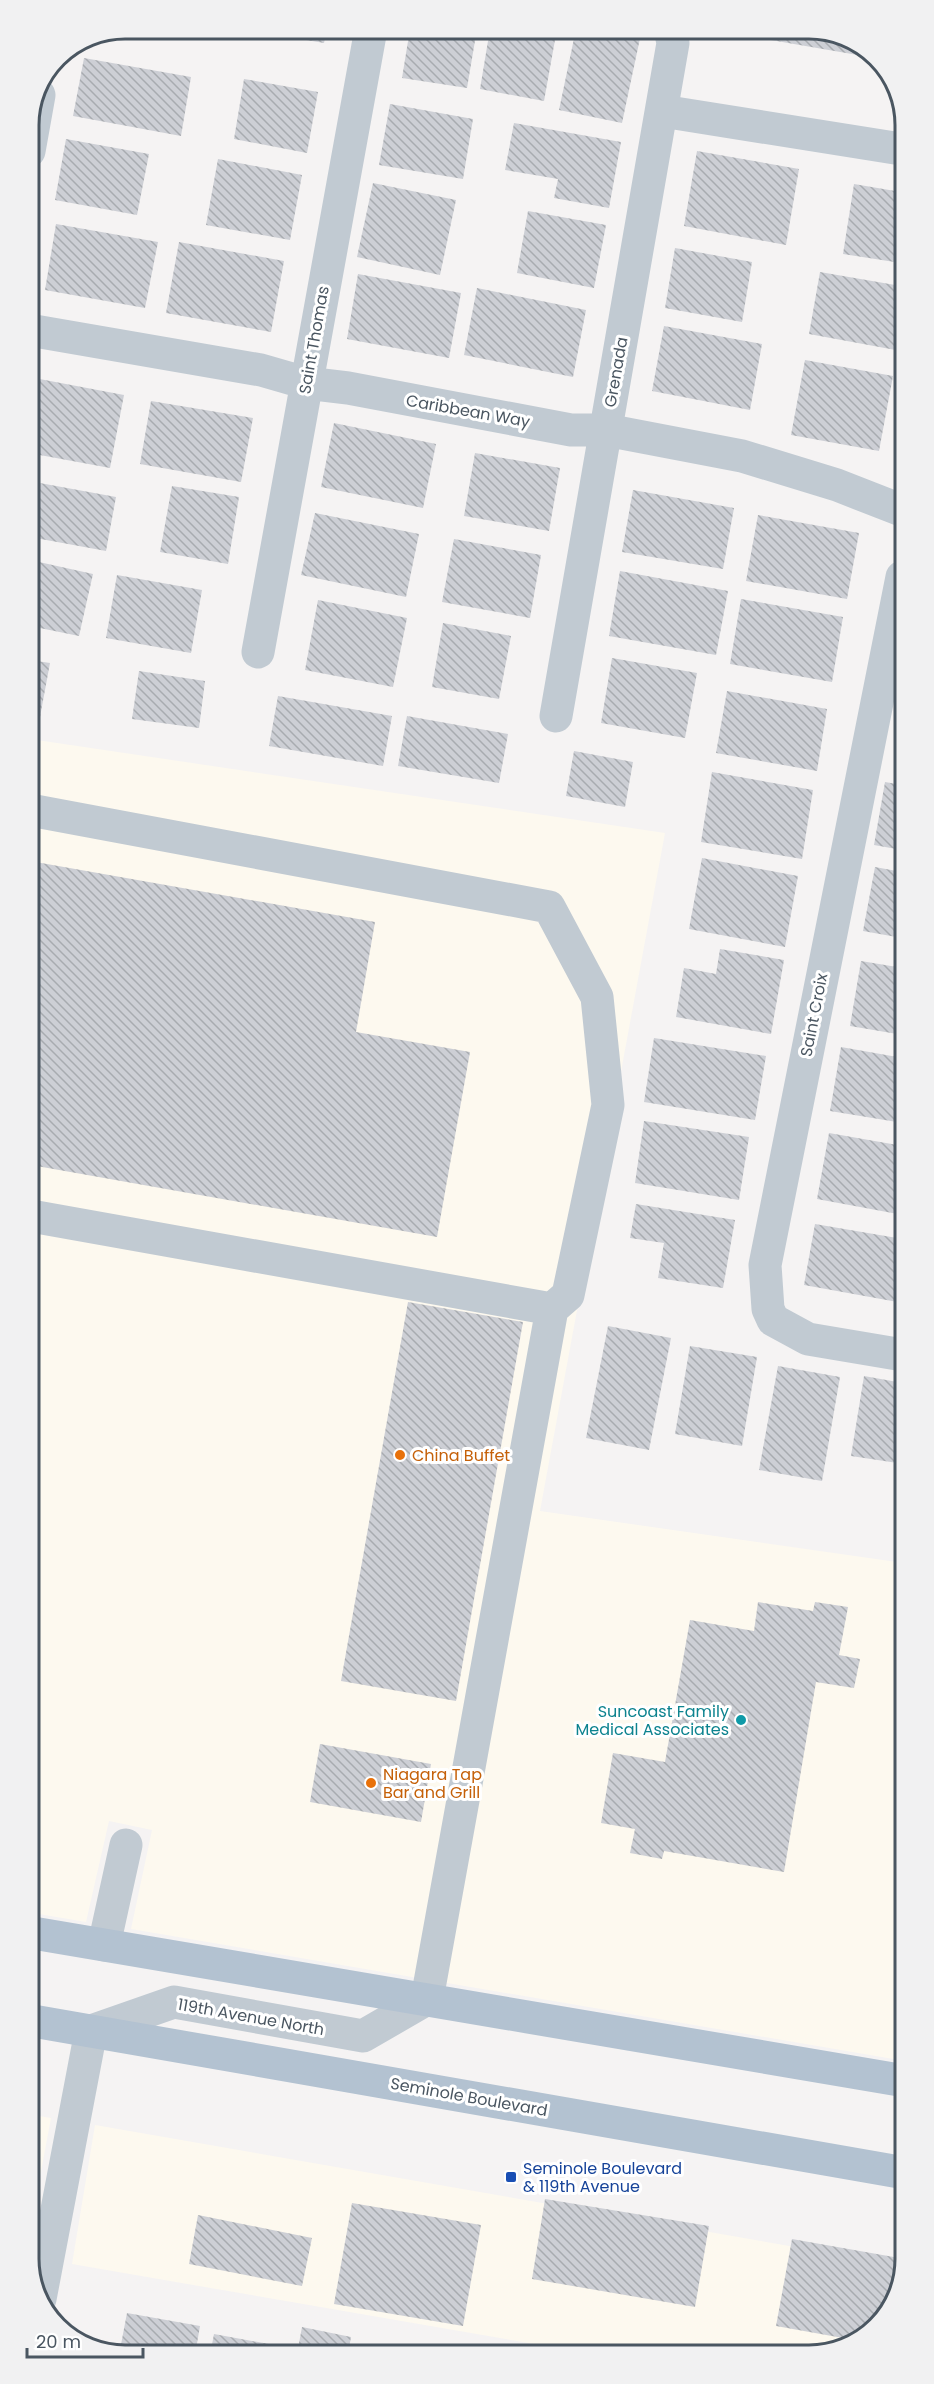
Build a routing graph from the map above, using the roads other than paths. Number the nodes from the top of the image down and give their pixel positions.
1 (369, 39) edge
2 (672, 39) edge
3 (662, 111) junction
4 (895, 148) edge
5 (39, 332) edge
6 (306, 383) junction
7 (606, 430) junction
8 (895, 507) edge
9 (895, 612) edge
10 (258, 651) dead end
11 (556, 716) dead end
12 (39, 812) edge
13 (39, 1217) edge
14 (552, 1309) junction
15 (895, 1354) edge
16 (126, 1845) dead end
17 (39, 1934) edge
18 (105, 1945) junction
19 (427, 1999) junction
20 (39, 2022) edge
21 (91, 2031) junction
22 (895, 2079) edge
23 (895, 2171) edge
24 (44, 2219) edge
25 (41, 2276) edge

1 - 6 street, Saint Thomas
2 - 3 street, Grenada
3 - 4 street
3 - 7 street, Grenada
5 - 6 street, Caribbean Way
6 - 7 street, Caribbean Way
6 - 10 street, Saint Thomas
7 - 8 street, Caribbean Way
7 - 11 street, Grenada
9 - 15 street, Saint Croix
12 - 14 street
13 - 14 street
14 - 19 street
16 - 18 street
17 - 18 main road
18 - 19 main road
19 - 21 street, 119th Avenue North
19 - 22 main road
20 - 21 main road, Seminole Boulevard
21 - 23 main road, Seminole Boulevard
21 - 24 street
24 - 25 street

